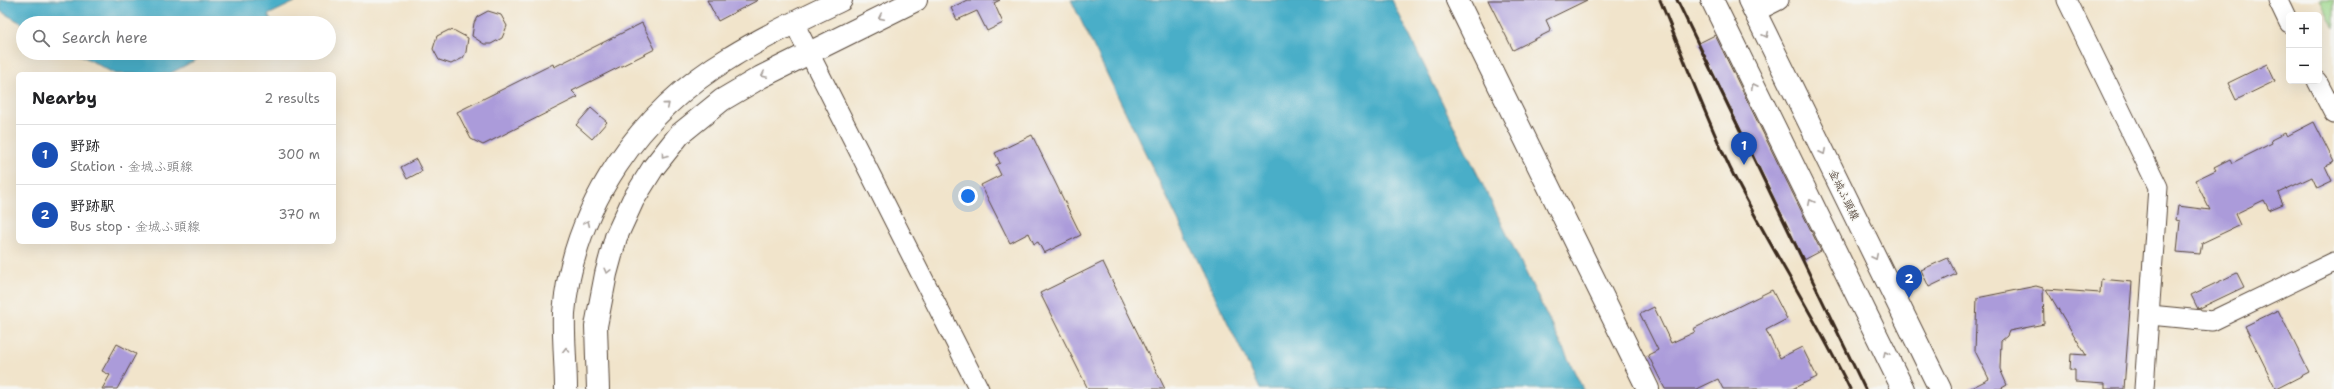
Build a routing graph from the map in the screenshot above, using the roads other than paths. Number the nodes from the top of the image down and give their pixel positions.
1 (841, 0) edge
2 (916, 0) edge
3 (1457, 0) edge
4 (1712, 0) edge
5 (1779, 0) edge
6 (2067, 0) edge
7 (2278, 0) edge
8 (1752, 6) edge
9 (2286, 17) edge
10 (794, 23) junction
11 (809, 53) junction
12 (2319, 84) edge
13 (2334, 114) edge
14 (2334, 262) edge
15 (2150, 315) junction
16 (566, 389) edge
17 (598, 389) edge
18 (979, 389) edge
19 (1648, 389) edge
20 (1903, 389) edge
21 (1940, 389) edge
22 (2144, 389) edge

1 - 10 street
2 -> 11 street
3 - 19 street
20 -> 4 street
5 - 8 street
6 - 15 street
7 - 9 street
8 -> 21 street, 金城ふ頭線
10 - 11 street
16 -> 10 street
11 -> 17 street
11 - 18 street
12 - 13 street
14 - 15 street
15 - 22 street

